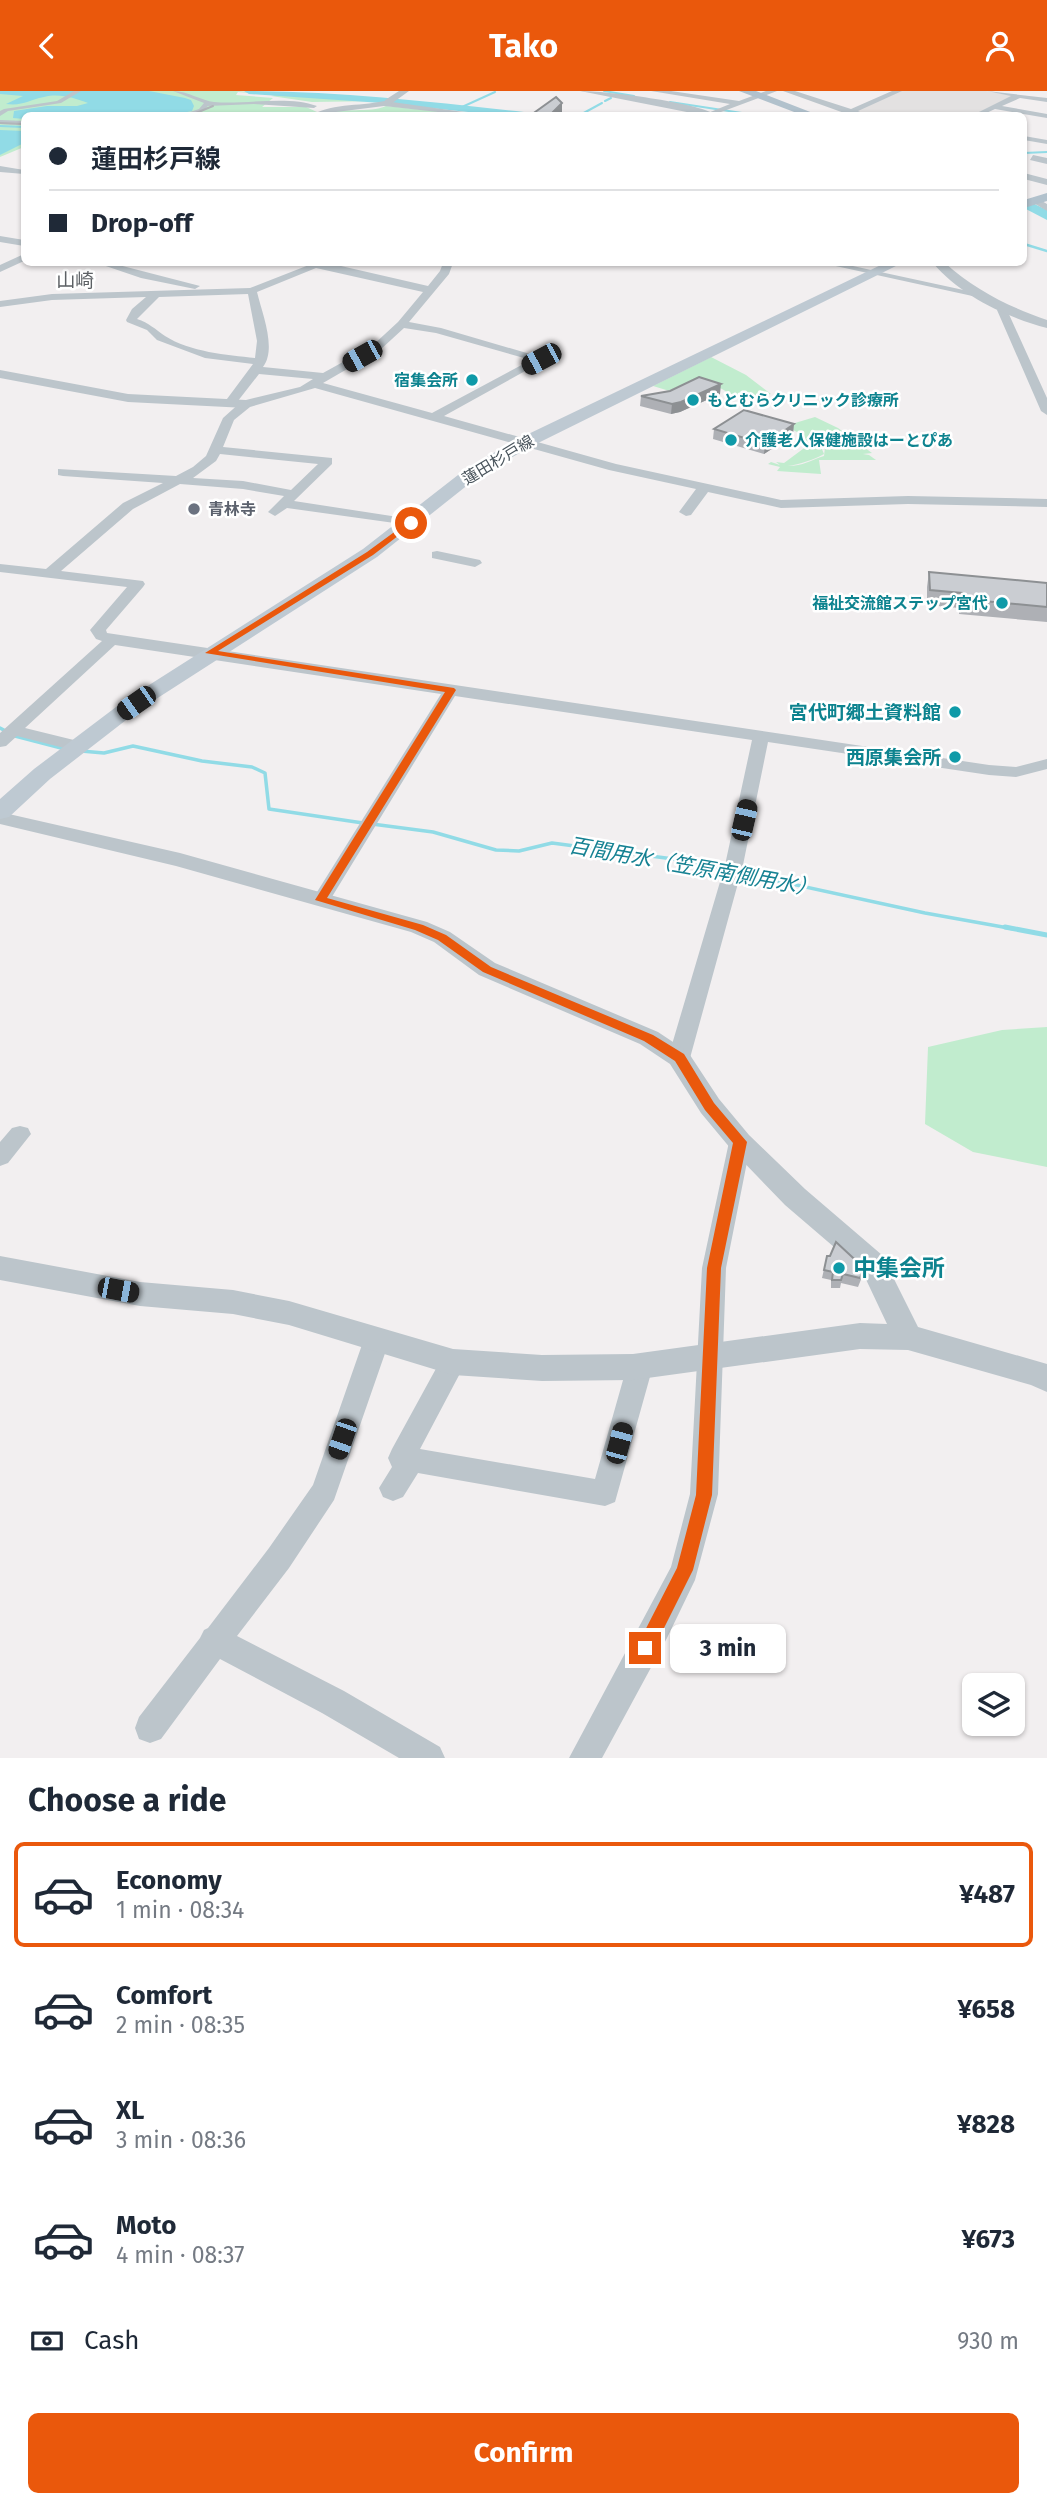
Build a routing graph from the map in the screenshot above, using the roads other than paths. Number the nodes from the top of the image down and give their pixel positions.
1 (78, 91) edge
2 (176, 91) edge
3 (405, 91) edge
4 (584, 91) edge
5 (655, 91) edge
6 (773, 91) edge
7 (787, 91) edge
8 (990, 91) edge
9 (1027, 91) edge
10 (893, 92) edge
11 (618, 93) edge
12 (758, 96) junction
13 (1018, 96) junction
14 (743, 97) edge
15 (1047, 100) edge
16 (389, 102) junction
17 (208, 104) junction
18 (314, 106) dead end
19 (994, 107) junction
20 (2, 110) edge
21 (194, 112) edge
22 (324, 112) edge
23 (460, 112) edge
24 (709, 112) edge
25 (716, 112) edge
26 (803, 112) edge
27 (846, 112) edge
28 (856, 112) edge
29 (983, 112) edge
30 (1023, 112) edge
31 (1027, 113) edge
32 (1047, 116) edge
33 (0, 122) edge
34 (21, 123) edge
35 (1027, 139) edge
36 (1047, 142) edge
37 (1047, 151) edge
38 (1027, 152) edge
39 (1033, 158) dead end
40 (1047, 161) edge
41 (0, 169) edge
42 (1047, 170) edge
43 (21, 172) edge
44 (1027, 176) edge
45 (1027, 180) edge
46 (1040, 197) edge
47 (0, 239) edge
48 (21, 241) edge
49 (21, 258) edge
50 (112, 266) edge
51 (309, 266) edge
52 (323, 266) edge
53 (447, 266) edge
54 (841, 266) edge
55 (888, 266) edge
56 (943, 266) edge
57 (0, 269) edge
58 (873, 273) junction
59 (430, 290) junction
60 (206, 291) junction
61 (252, 291) junction
62 (977, 293) junction
63 (156, 294) junction
64 (0, 304) edge
65 (1004, 309) junction
66 (402, 324) junction
67 (1047, 324) edge
68 (260, 366) junction
69 (0, 375) edge
70 (326, 377) junction
71 (314, 384) junction
72 (230, 403) junction
73 (246, 404) junction
74 (1047, 411) edge
75 (433, 417) junction
76 (526, 442) junction
77 (216, 450) junction
78 (63, 472) dead end
79 (178, 480) junction
80 (703, 489) junction
81 (283, 503) junction
82 (1047, 503) edge
83 (686, 512) dead end
84 (411, 523) junction
85 (437, 555) dead end
86 (475, 563) dead end
87 (0, 569) edge
88 (50, 573) junction
89 (112, 640) junction
90 (210, 653) junction
91 (451, 690) junction
92 (14, 730) junction
93 (761, 736) junction
94 (0, 742) edge
95 (76, 746) junction
96 (1047, 764) edge
97 (0, 815) edge
98 (321, 900) junction
99 (679, 1058) junction
100 (20, 1134) dead end
101 (740, 1142) junction
102 (0, 1157) edge
103 (0, 1268) edge
104 (908, 1337) junction
105 (377, 1339) junction
106 (711, 1356) junction
107 (453, 1362) junction
108 (640, 1366) junction
109 (1047, 1379) edge
110 (412, 1460) junction
111 (393, 1488) dead end
112 (214, 1640) junction
113 (150, 1728) dead end
114 (429, 1758) edge
115 (585, 1758) edge

1 - 20 street
2 - 17 street
3 - 16 street
4 - 11 street
5 - 14 street
6 - 12 street
7 - 27 street
8 - 13 street
9 - 13 street
10 - 28 street
11 - 24 street
12 - 14 main road
12 - 26 main road
13 - 15 street
13 - 19 street
14 - 25 street
16 - 22 street
16 - 23 street
17 - 18 street
17 - 21 street
19 - 29 street
19 - 30 street
31 - 32 street
33 - 34 street
35 - 36 street
37 - 38 street
39 - 40 street
41 - 43 street
42 - 44 street
45 - 46 street
47 - 48 street
49 - 57 street
50 - 60 street
51 - 61 street
52 - 59 street
53 - 59 street
54 - 58 street
55 - 58 main road, 蓮田杉戸線
56 - 62 street
58 - 62 street
58 - 76 main road, 蓮田杉戸線
59 - 66 street
60 - 61 street
60 - 63 street
61 - 68 street
62 - 65 street
63 - 64 street
63 - 68 street
65 - 67 street
65 - 74 street
66 - 70 street
66 - 75 street
68 - 70 street
68 - 72 street
69 - 72 street
70 - 71 street
71 - 73 street
71 - 75 street
72 - 73 street
73 - 77 street
75 - 76 street
76 - 80 street
76 - 84 main road, 蓮田杉戸線
77 - 79 street
77 - 81 street
78 - 79 street
79 - 81 street
79 - 88 street
80 - 82 street
80 - 83 street
81 - 84 street
84 - 90 main road, 蓮田杉戸線
85 - 86 street
87 - 88 street
88 - 89 street
89 - 90 street
89 - 92 street
90 - 91 street
90 - 95 main road, 蓮田杉戸線
91 - 93 street
91 - 98 street
92 - 94 street
92 - 95 street
93 - 96 street
93 - 99 street
95 - 97 main road, 蓮田杉戸線
97 - 98 street
98 - 99 street
99 - 101 street
100 - 102 street
101 - 104 street
101 - 106 street
103 - 105 street
104 - 106 street
104 - 109 street
105 - 107 street
105 - 112 street
106 - 108 street
106 - 115 street
107 - 108 street
107 - 110 street
108 - 110 street
110 - 111 street
112 - 113 street
112 - 114 street

